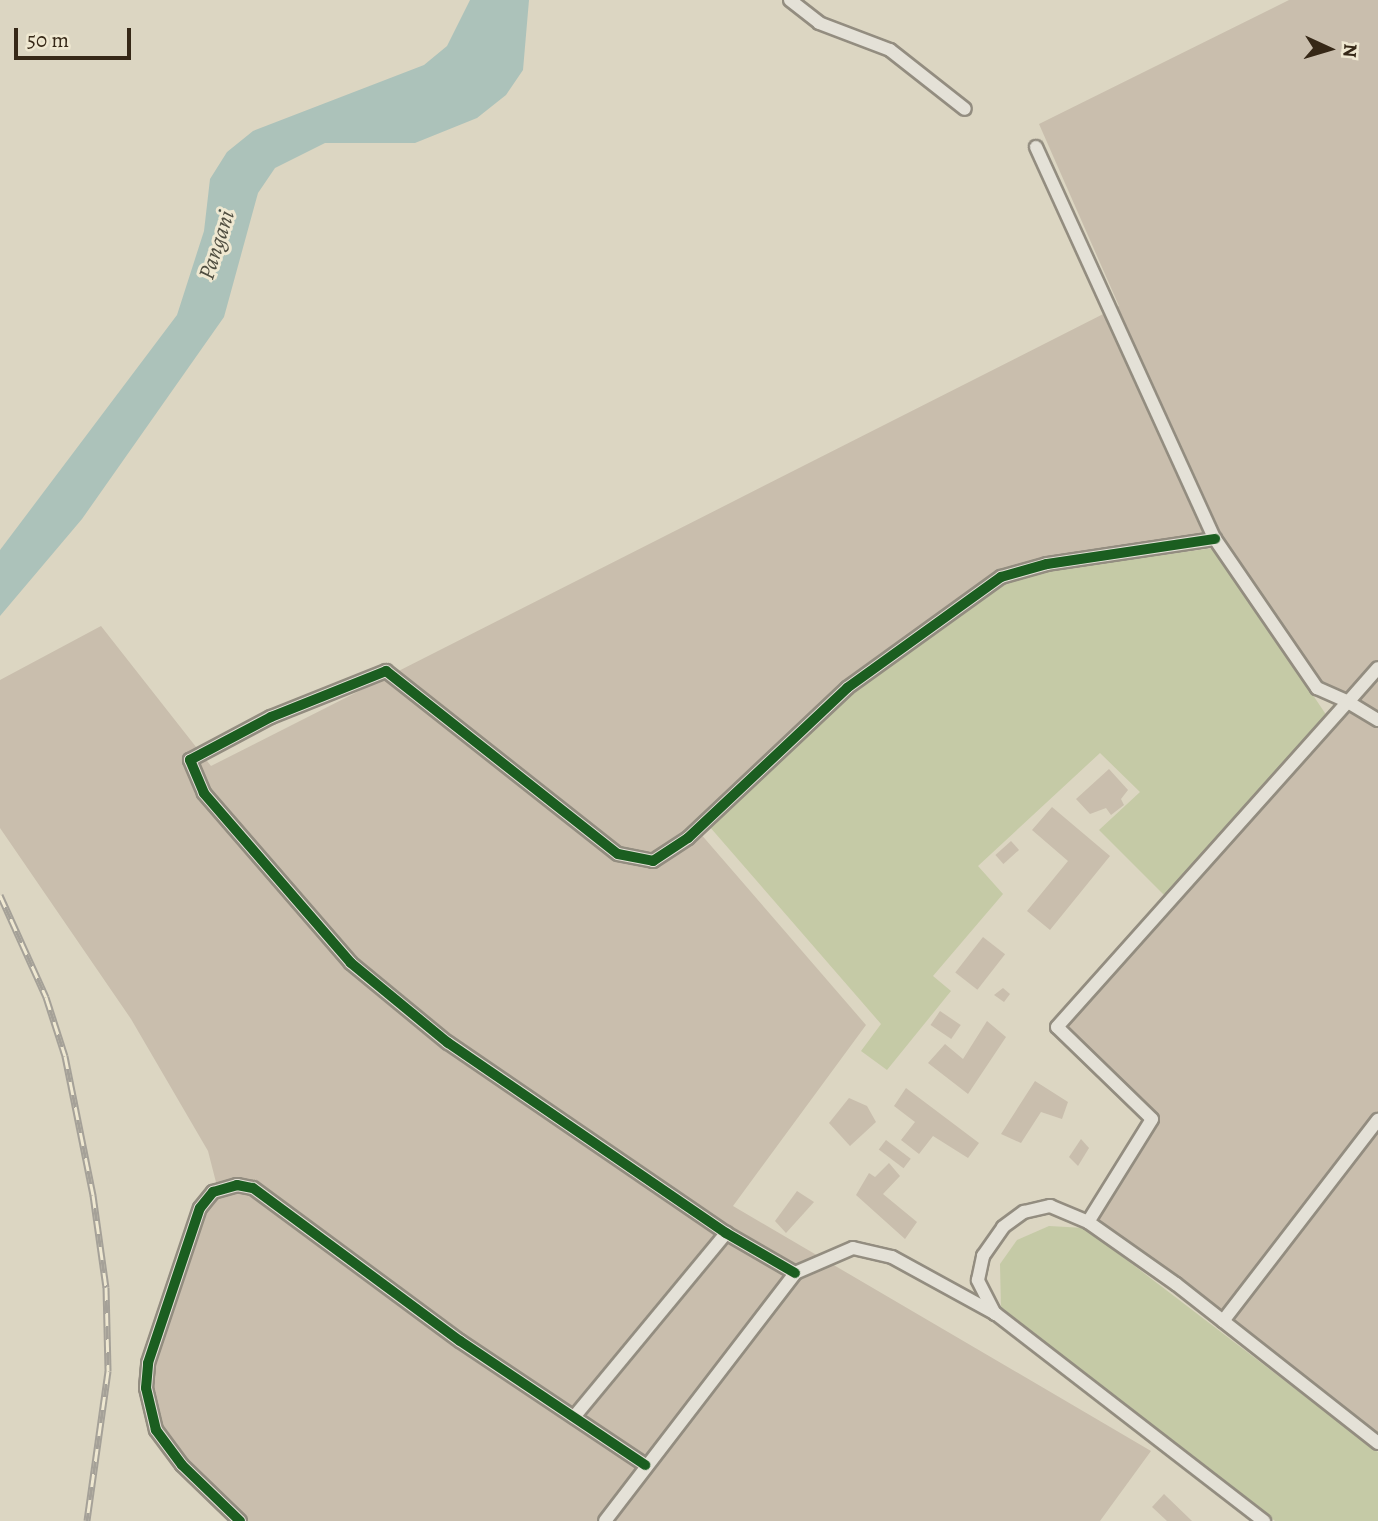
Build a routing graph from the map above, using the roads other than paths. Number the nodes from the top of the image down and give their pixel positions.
1 (790, 0) edge
2 (965, 109) dead end
3 (1036, 147) dead end
4 (1215, 539) junction
5 (1378, 668) edge
6 (1348, 702) junction
7 (1378, 720) edge
8 (1378, 1120) edge
9 (1088, 1222) junction
10 (726, 1233) junction
11 (796, 1273) junction
12 (996, 1314) junction
13 (1223, 1321) junction
14 (574, 1417) junction
15 (1378, 1443) edge
16 (645, 1465) junction
17 (240, 1521) edge
18 (605, 1521) edge
19 (1264, 1521) edge

1 - 2 street
3 - 4 street
4 - 6 street
4 - 10 street
5 - 6 street
6 - 7 street
6 - 9 street
8 - 13 street
9 - 12 street
9 - 13 street
10 - 11 street
10 - 14 street
11 - 12 street
11 - 16 street
12 - 19 street
13 - 15 street
14 - 16 street
14 - 17 street
16 - 18 street

